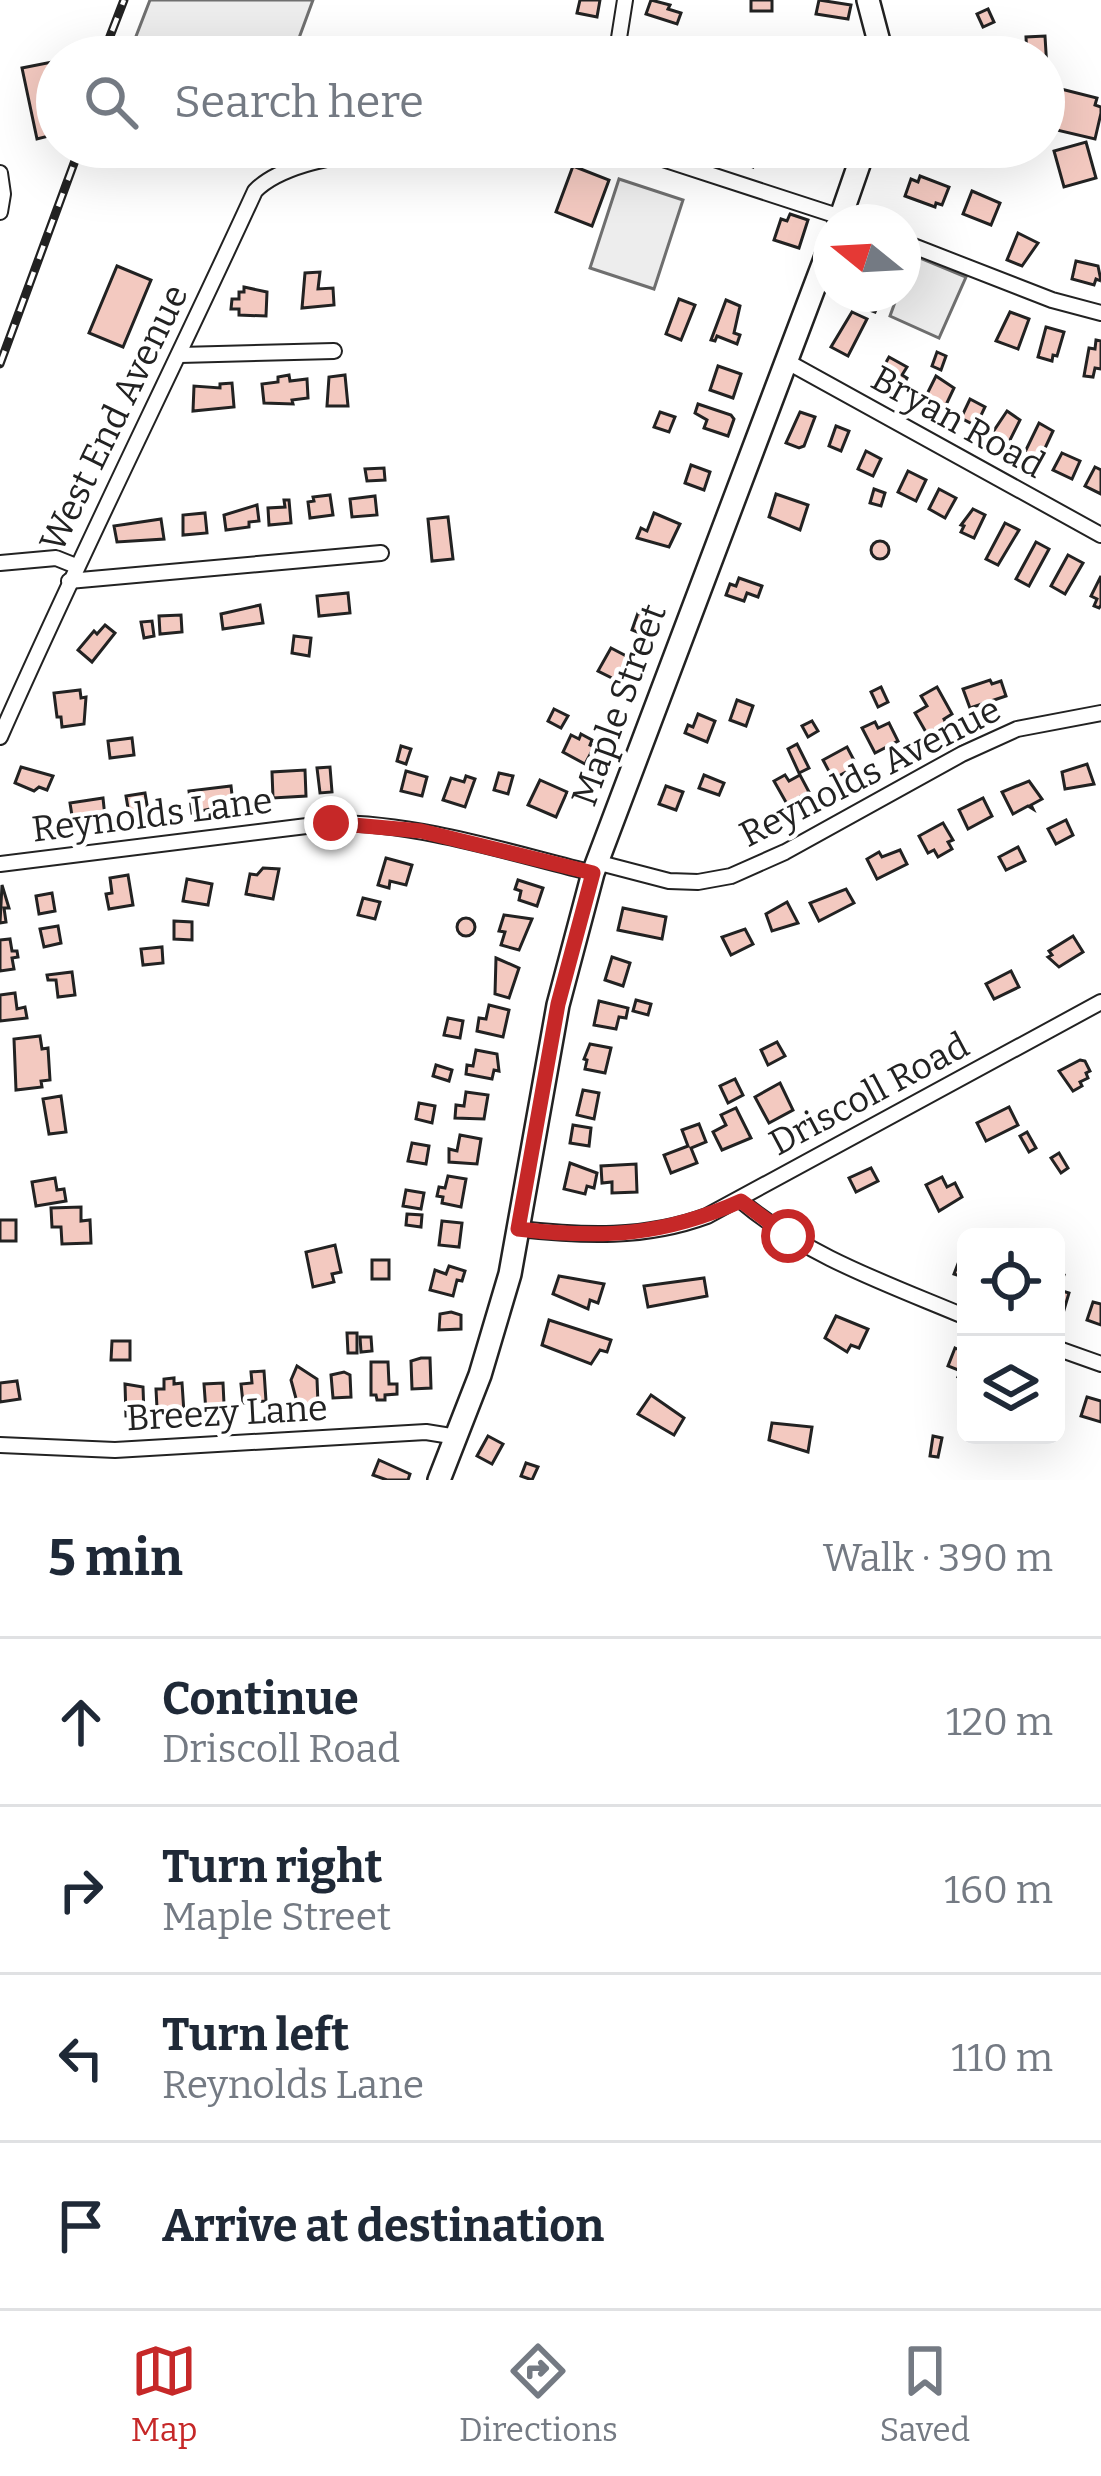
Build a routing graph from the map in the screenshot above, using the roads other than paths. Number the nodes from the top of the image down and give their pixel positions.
1 (625, 0) edge
2 (868, 0) edge
3 (619, 36) edge
4 (877, 36) edge
5 (292, 168) edge
6 (689, 168) edge
7 (859, 168) edge
8 (0, 173) edge
9 (849, 204) edge
10 (813, 209) edge
11 (0, 212) edge
12 (921, 249) edge
13 (813, 290) edge
14 (1101, 314) edge
15 (334, 351) dead end
16 (180, 355) junction
17 (786, 361) junction
18 (1101, 535) edge
19 (381, 553) dead end
20 (0, 563) edge
21 (76, 566) junction
22 (69, 581) junction
23 (1101, 713) edge
24 (0, 737) edge
25 (0, 864) edge
26 (595, 867) junction
27 (1101, 1002) edge
28 (741, 1201) junction
29 (518, 1229) junction
30 (957, 1313) edge
31 (1065, 1351) edge
32 (1101, 1364) edge
33 (457, 1437) junction
34 (0, 1445) edge
35 (439, 1480) edge

1 - 3 street
2 - 4 street
5 - 16 street, West End Avenue
6 - 10 street
7 - 9 street
8 - 11 street
12 - 14 street
13 - 17 street, Maple Street
15 - 16 street
16 - 21 street, West End Avenue
17 - 18 street, Bryan Road
17 - 26 street, Maple Street
19 - 22 street
20 - 21 street
21 - 22 street, West End Avenue
22 - 24 street, West End Avenue
23 - 26 street, Reynolds Avenue
25 - 26 street, Reynolds Lane
26 - 29 street, Maple Street
27 - 28 street, Driscoll Road
28 - 29 street, Driscoll Road
28 - 30 street
29 - 33 street, Maple Street
31 - 32 street
33 - 34 street, Breezy Lane
33 - 35 street, Maple Street

